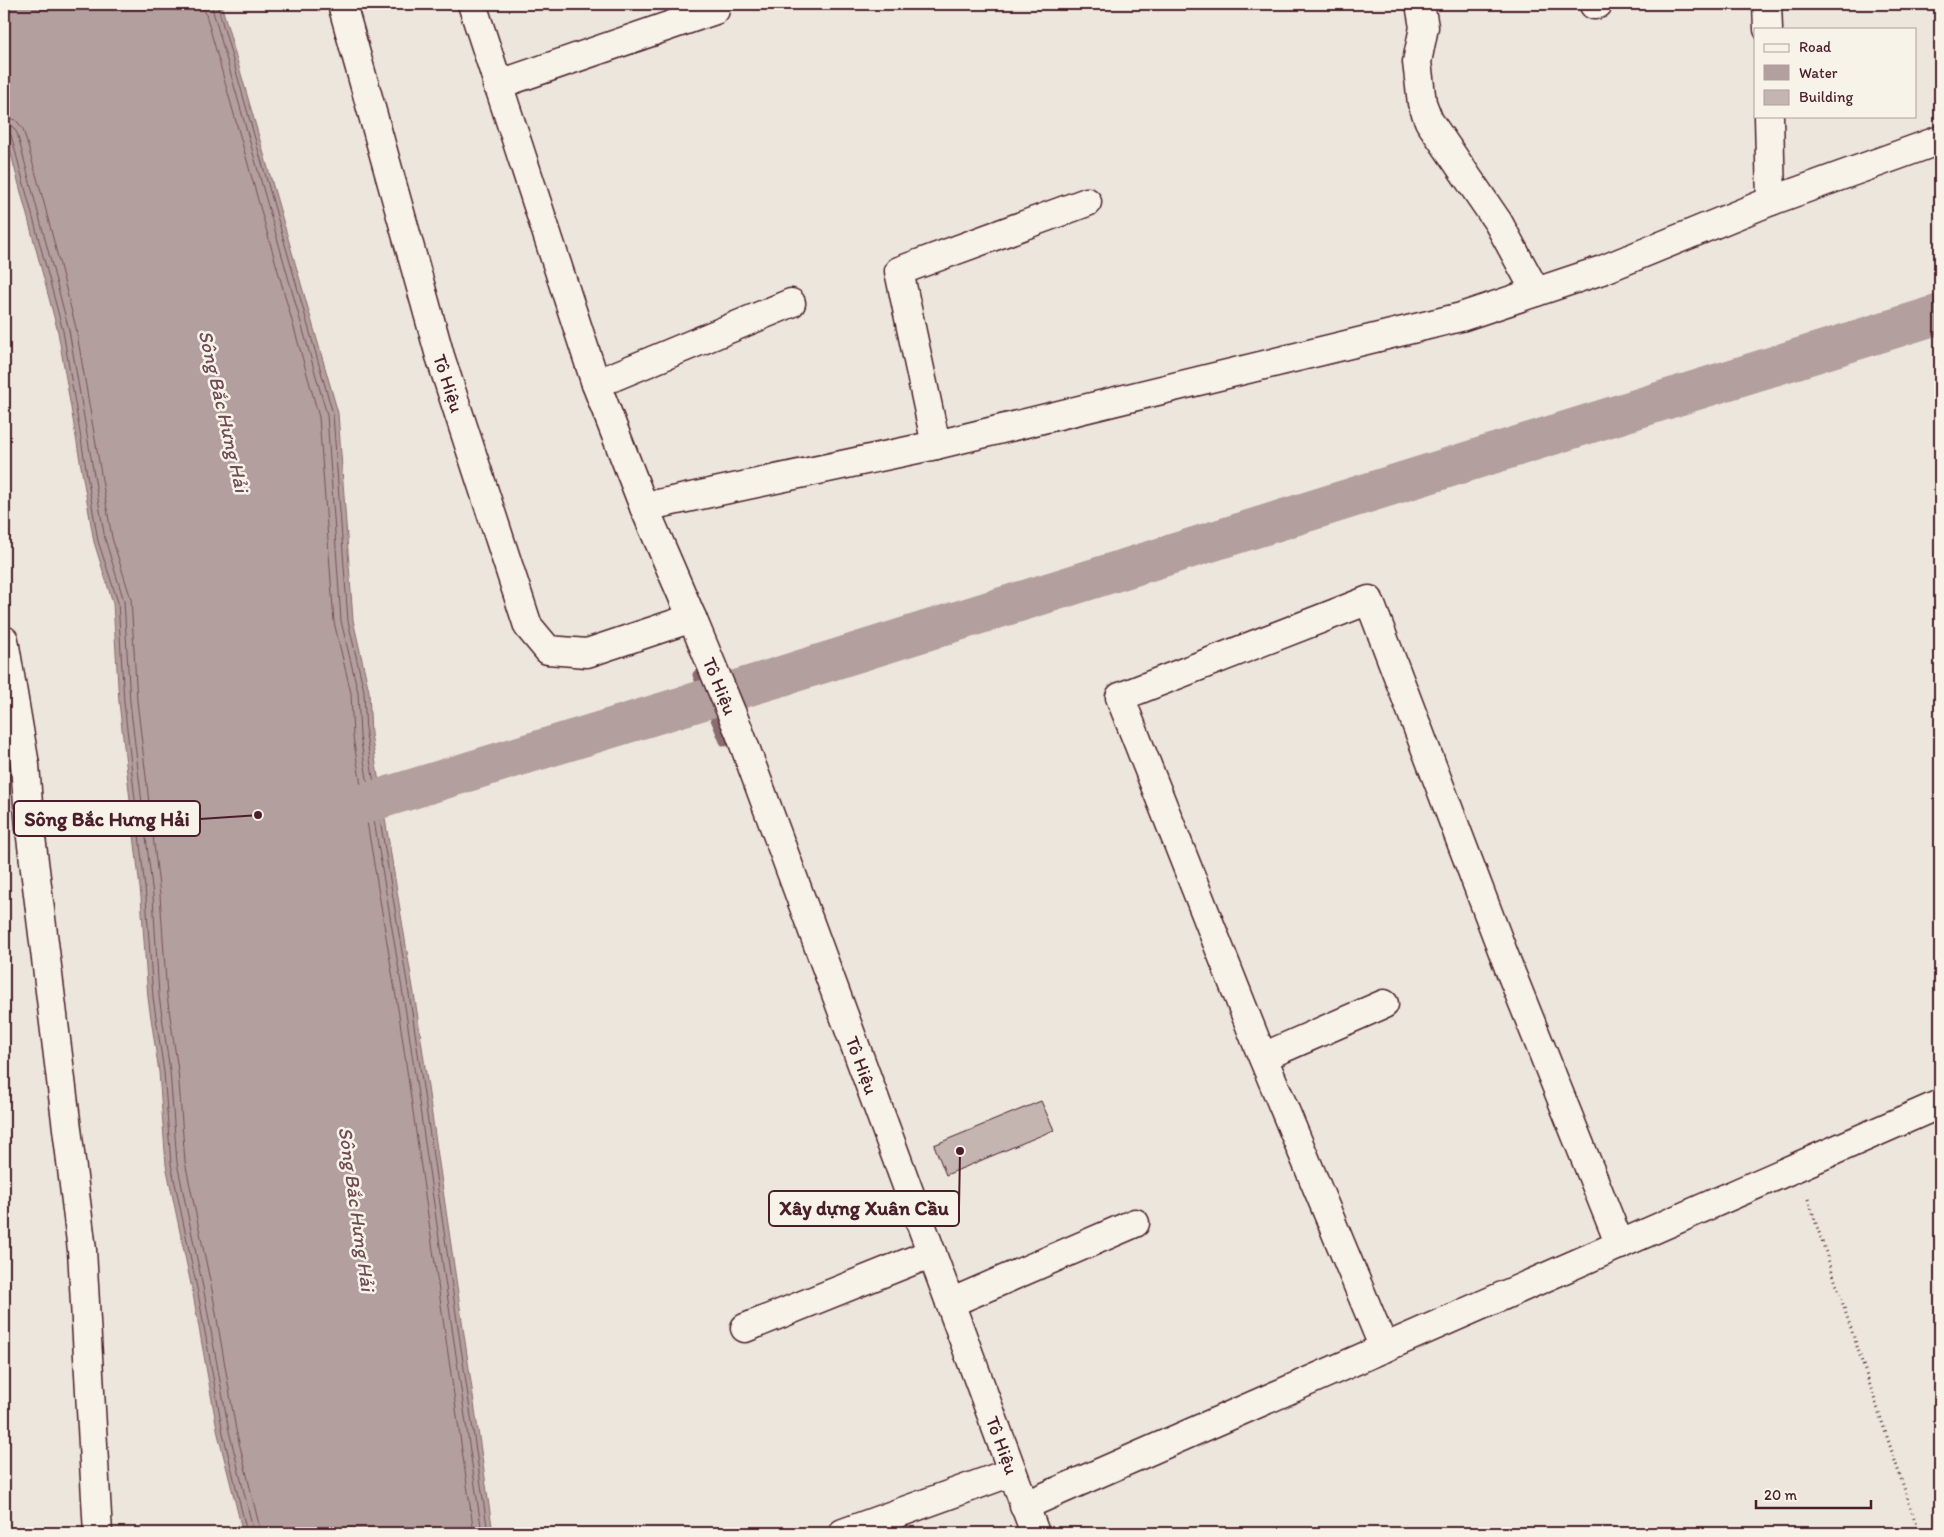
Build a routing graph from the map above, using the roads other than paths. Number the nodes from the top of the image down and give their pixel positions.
1 (342, 4) edge
2 (472, 4) edge
3 (1420, 4) edge
4 (1767, 4) edge
5 (715, 10) dead end
6 (1768, 28) edge
7 (497, 84) junction
8 (1769, 118) edge
9 (1940, 140) edge
10 (1771, 200) junction
11 (1087, 202) dead end
12 (1536, 292) junction
13 (791, 303) dead end
14 (596, 384) junction
15 (936, 445) junction
16 (644, 507) junction
17 (692, 618) junction
18 (4, 640) edge
19 (1384, 1004) dead end
20 (1263, 1057) junction
21 (1940, 1104) edge
22 (1135, 1223) dead end
23 (1620, 1245) junction
24 (932, 1253) junction
25 (950, 1303) junction
26 (745, 1328) dead end
27 (1384, 1348) junction
28 (1012, 1472) junction
29 (1024, 1506) junction
30 (98, 1533) edge
31 (843, 1533) edge
32 (1035, 1533) edge

1 - 17 street, Tô Hiệu
2 - 7 street
3 - 12 street
4 - 6 street
5 - 7 street
7 - 14 street
8 - 10 street
9 - 10 street
10 - 12 street
11 - 15 street
12 - 15 street
13 - 14 street
14 - 16 street
15 - 16 street
16 - 17 street
17 - 24 street, Tô Hiệu
18 - 30 street
19 - 20 street
20 - 23 street
20 - 27 street
21 - 23 street
22 - 25 street
23 - 27 street
24 - 25 street, Tô Hiệu
24 - 26 street
25 - 28 street, Tô Hiệu
27 - 29 street
28 - 29 street, Tô Hiệu
28 - 31 street
29 - 32 street, Tô Hiệu

